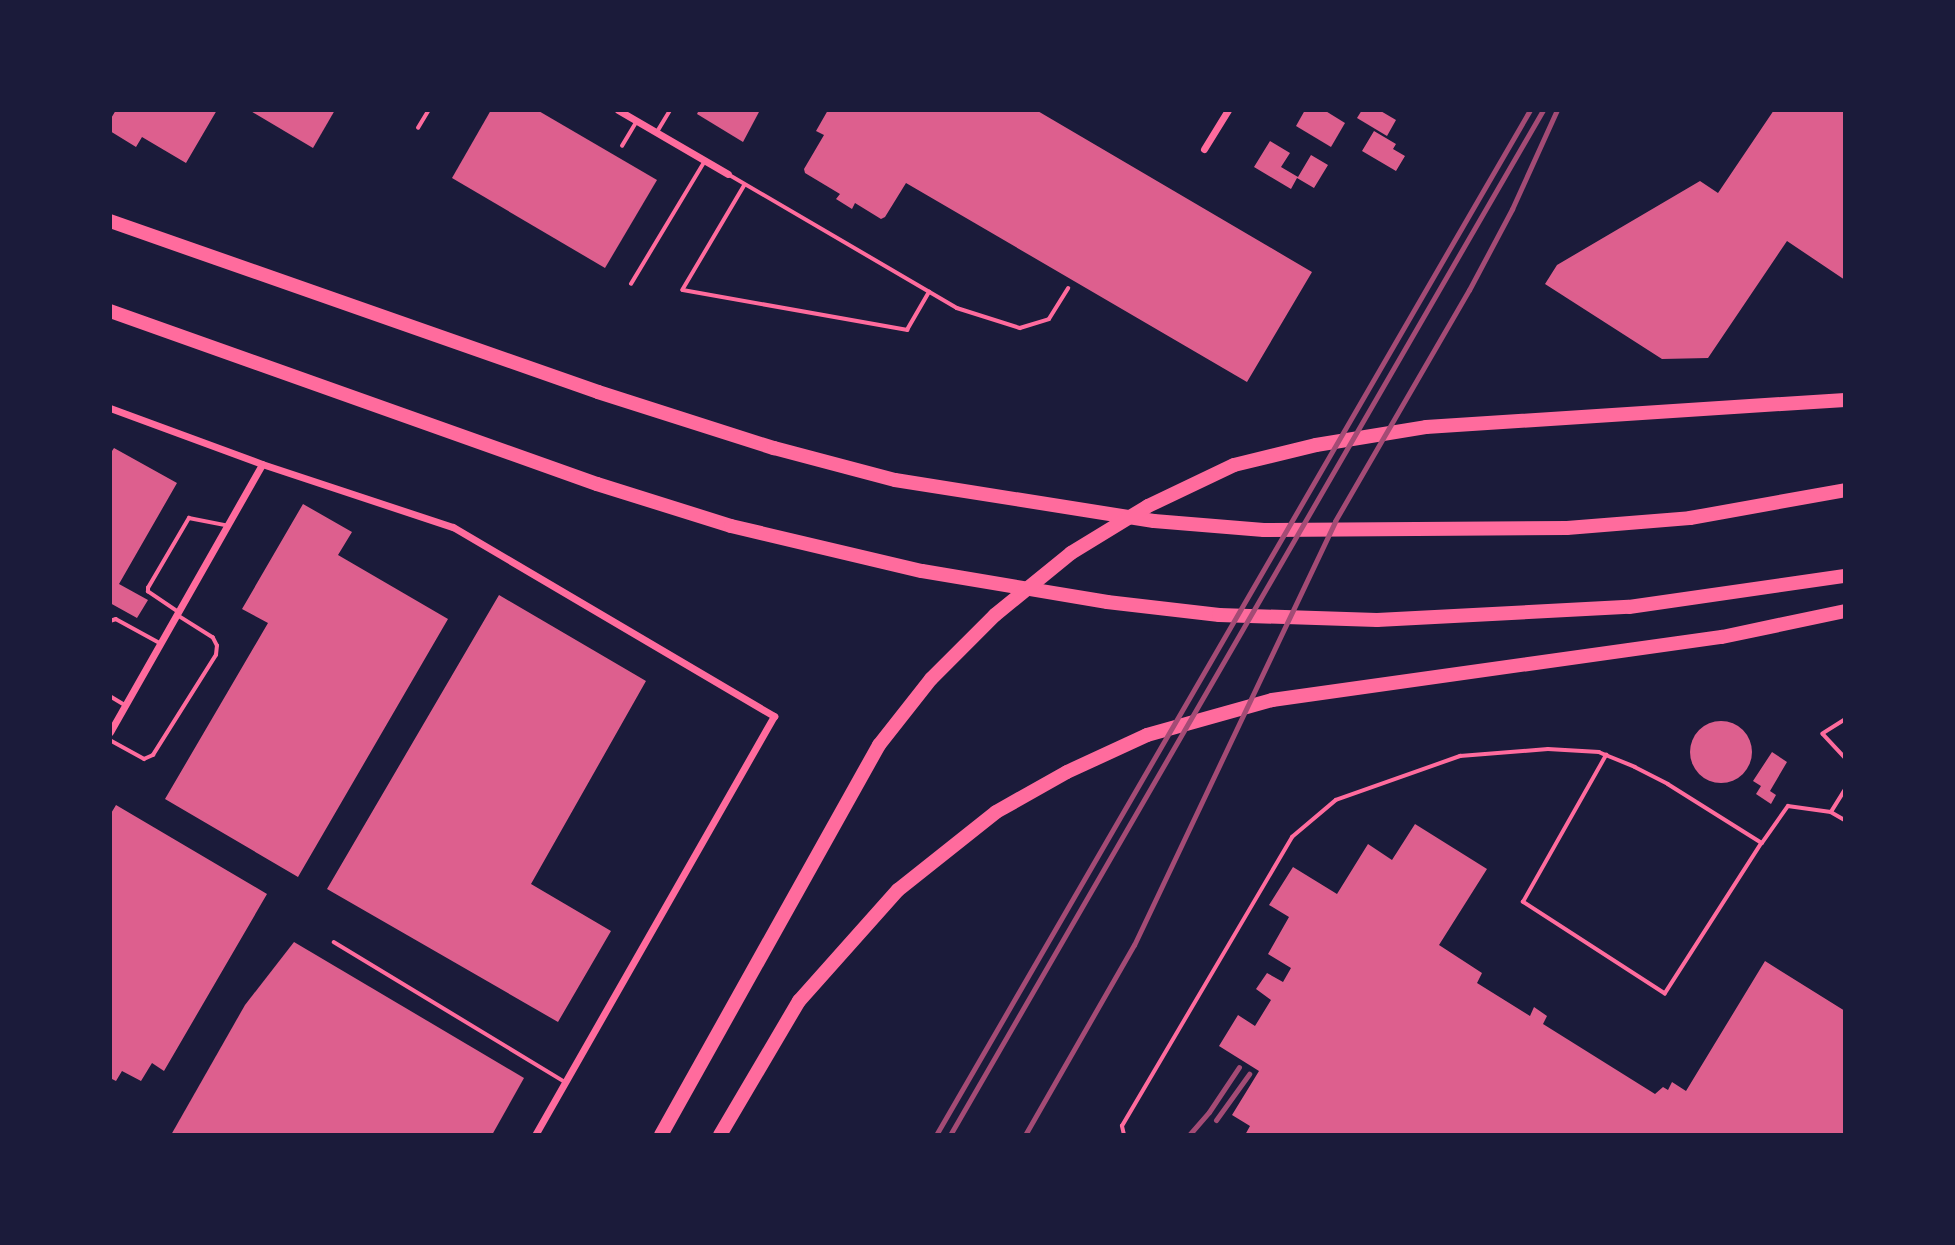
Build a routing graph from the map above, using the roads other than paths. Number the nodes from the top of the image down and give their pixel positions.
1 (429, 110) edge
2 (618, 110) edge
3 (670, 110) edge
4 (1227, 110) edge
5 (637, 121) junction
6 (418, 128) dead end
7 (657, 133) junction
8 (622, 146) dead end
9 (1204, 149) dead end
10 (705, 161) junction
11 (728, 174) joint
12 (745, 185) junction
13 (110, 221) edge
14 (631, 284) dead end
15 (1068, 288) dead end
16 (929, 292) junction
17 (110, 311) edge
18 (1845, 400) edge
19 (110, 408) edge
20 (262, 464) junction
21 (1845, 490) edge
22 (227, 525) junction
23 (1845, 576) edge
24 (1845, 611) edge
25 (177, 613) junction
26 (110, 621) edge
27 (160, 643) junction
28 (110, 696) edge
29 (125, 705) junction
30 (1845, 720) edge
31 (110, 732) edge
32 (110, 740) edge
33 (1606, 755) junction
34 (1845, 758) edge
35 (1845, 790) edge
36 (1831, 812) junction
37 (1845, 820) edge
38 (1762, 844) junction
39 (334, 942) dead end
40 (565, 1082) junction
41 (535, 1135) edge
42 (661, 1135) edge
43 (720, 1135) edge
44 (1124, 1135) edge

1 - 6 lane
2 - 5 street
3 - 7 lane
4 - 9 street
5 - 7 street
5 - 8 lane
7 - 10 street
10 - 11 street
10 - 14 lane
11 - 12 lane
12 - 16 lane
12 - 16 lane
13 - 21 highway
15 - 16 lane
17 - 23 highway
18 - 42 highway
19 - 20 street
20 - 22 street
20 - 40 street
22 - 25 street
22 - 25 lane
24 - 43 highway
25 - 27 street
25 - 32 lane
26 - 27 lane
27 - 29 street
28 - 29 lane
29 - 31 street
30 - 34 lane
33 - 38 lane
33 - 38 lane
33 - 44 lane
35 - 36 lane
36 - 37 lane
36 - 38 lane
39 - 40 lane
40 - 41 street

